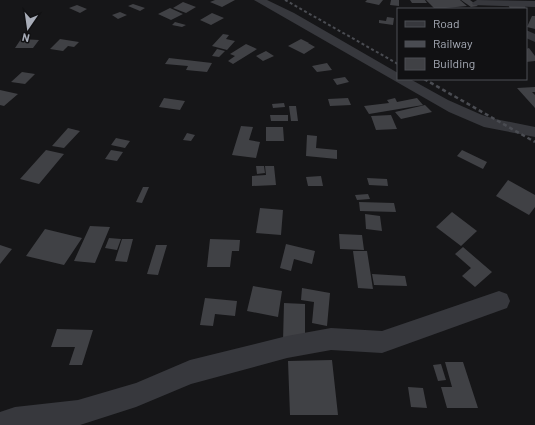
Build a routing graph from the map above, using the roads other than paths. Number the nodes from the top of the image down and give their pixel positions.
1 (259, 0) edge
2 (475, 1) edge
3 (535, 4) edge
4 (486, 8) edge
5 (397, 77) edge
6 (402, 80) edge
7 (535, 132) edge
8 (499, 301) dead end
9 (0, 425) edge

1 - 5 street
2 - 3 street
2 - 4 street
6 - 7 street
8 - 9 street

